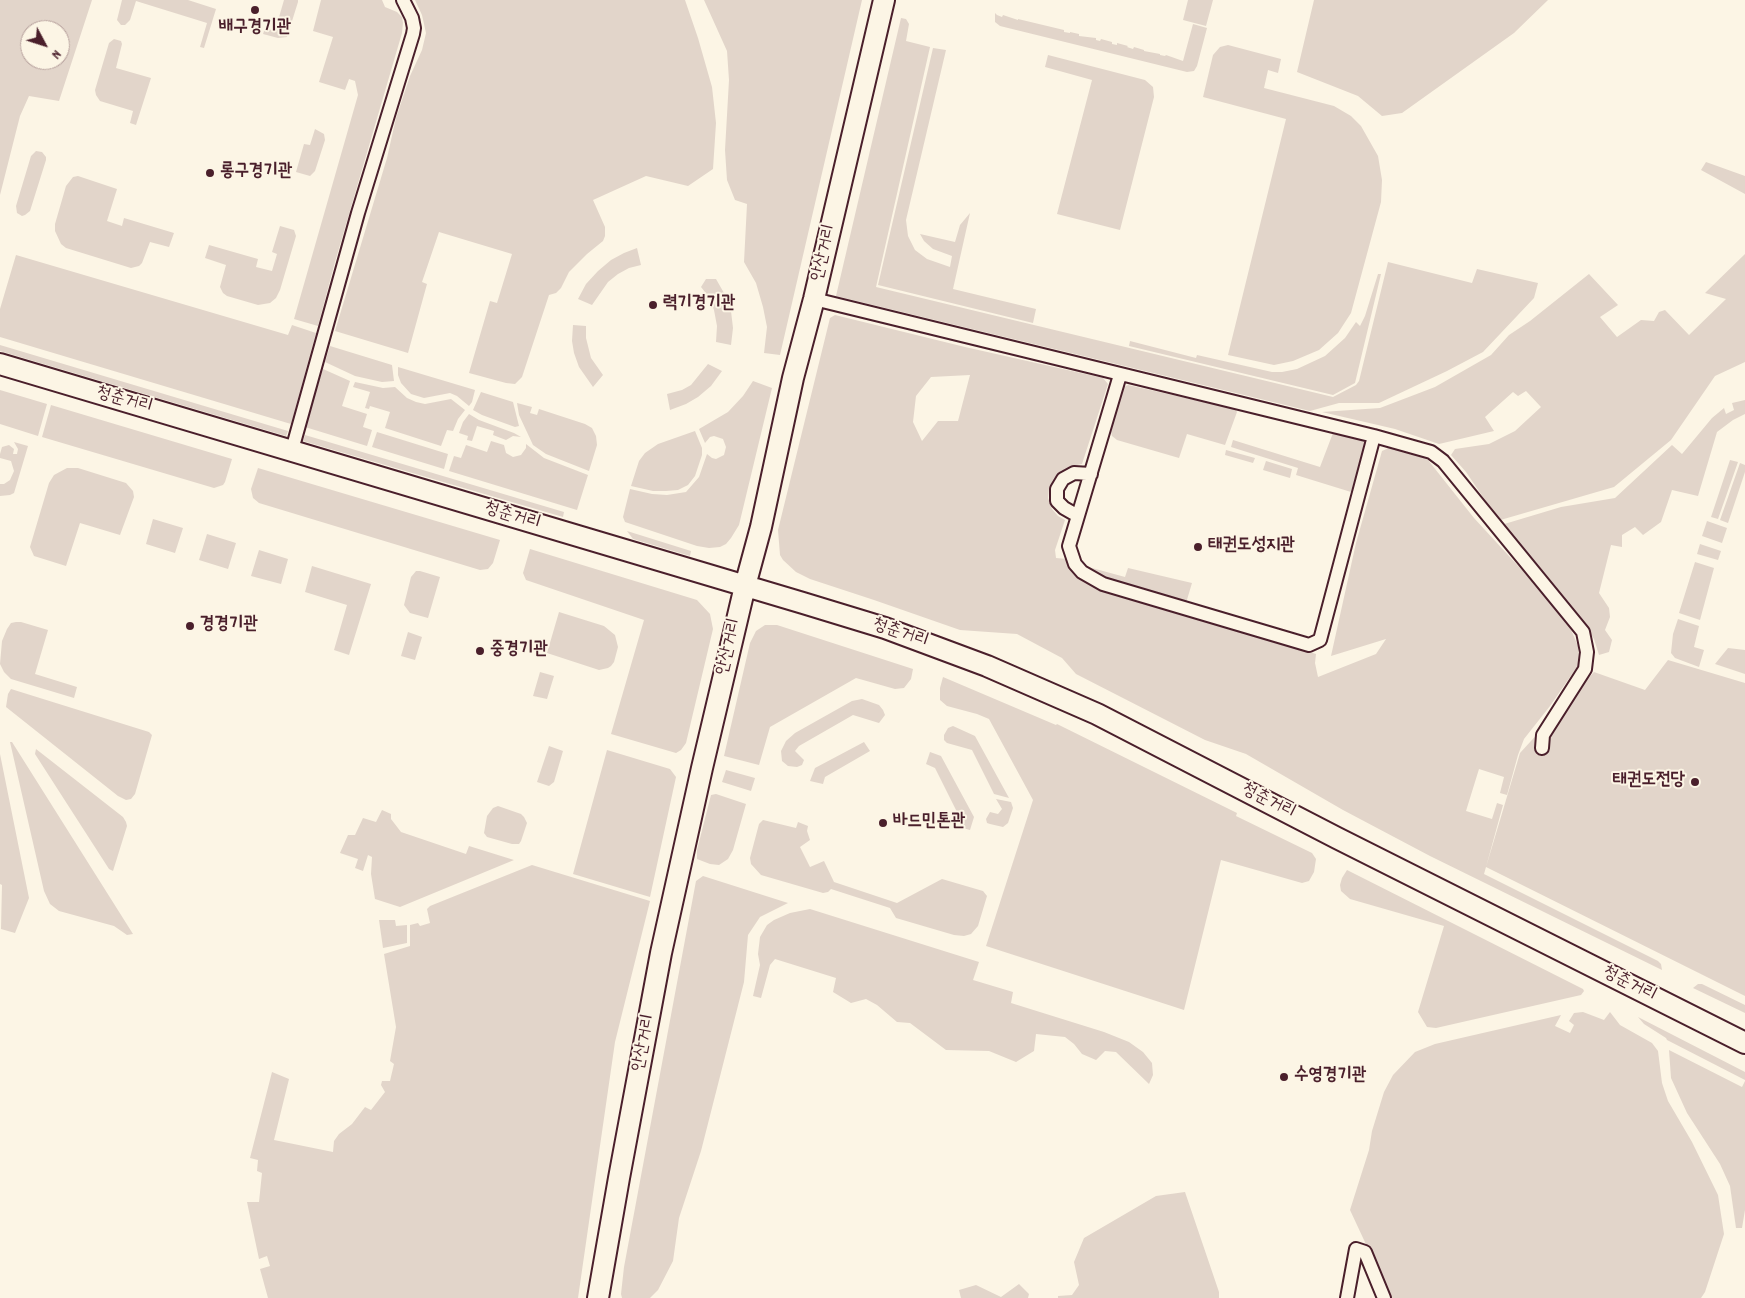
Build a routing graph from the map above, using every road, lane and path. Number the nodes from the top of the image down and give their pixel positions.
1 (403, 0) edge
2 (884, 0) edge
3 (814, 299) junction
4 (0, 364) edge
5 (1120, 375) junction
6 (1374, 436) junction
7 (292, 450) junction
8 (1091, 474) junction
9 (1078, 516) junction
10 (745, 586) junction
11 (1542, 748) dead end
12 (1745, 1043) edge
13 (598, 1298) edge
14 (1347, 1298) edge
15 (1384, 1298) edge

1 - 7 street
2 - 3 main road, 안산거리
3 - 5 street
3 - 10 main road, 안산거리
4 - 7 main road, 청춘거리
5 - 6 street
5 - 8 street
6 - 9 street
6 - 11 street
7 - 10 main road, 청춘거리
8 - 9 street
8 - 9 street
10 - 12 main road, 청춘거리
10 - 13 main road, 안산거리
14 - 15 street

